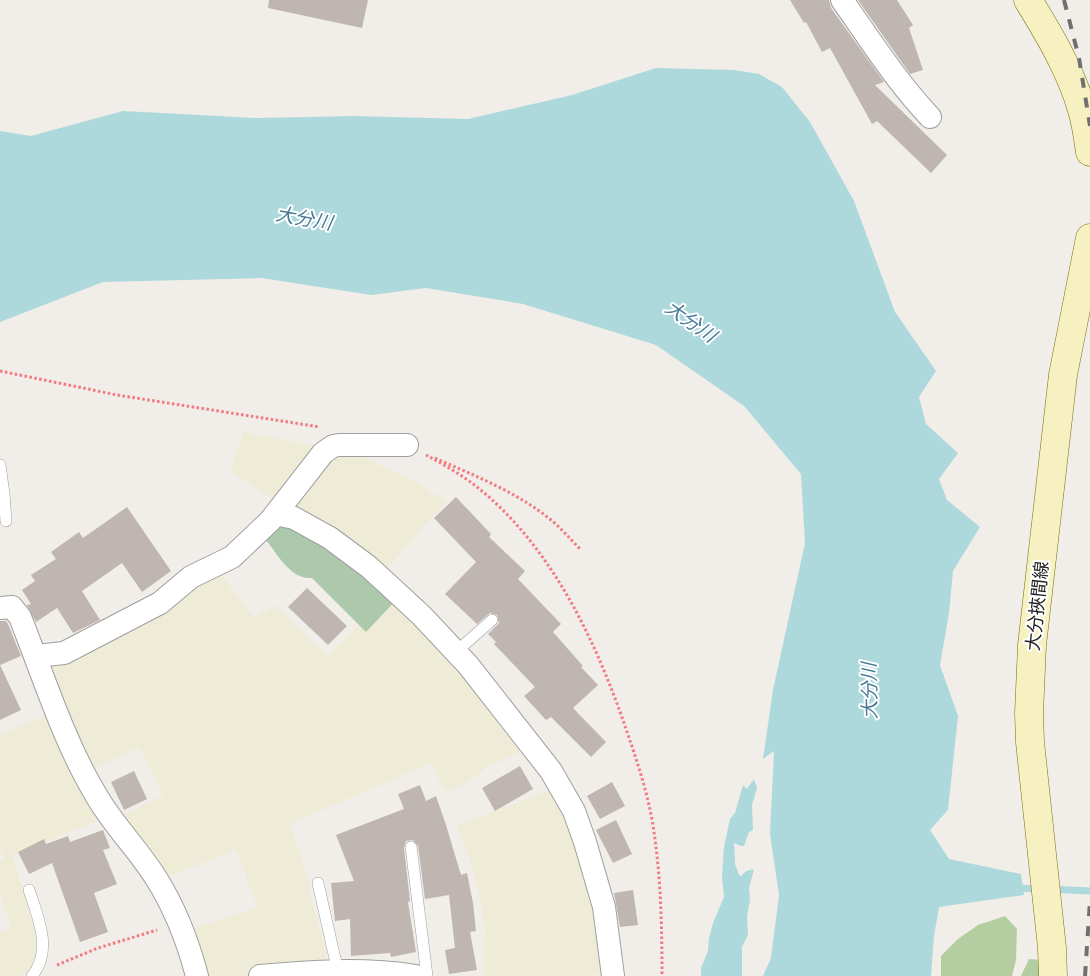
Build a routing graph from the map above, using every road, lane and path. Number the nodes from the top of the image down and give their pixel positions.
1 (842, 0) edge
2 (1028, 0) edge
3 (930, 117) dead end
4 (1090, 152) edge
5 (1090, 238) edge
6 (0, 372) edge
7 (325, 427) dead end
8 (407, 445) junction
9 (0, 467) edge
10 (276, 514) junction
11 (6, 521) dead end
12 (581, 550) dead end
13 (0, 608) edge
14 (492, 620) dead end
15 (456, 652) junction
16 (36, 656) junction
17 (411, 846) dead end
18 (318, 883) dead end
19 (29, 890) dead end
20 (180, 924) junction
21 (50, 968) dead end
22 (338, 972) junction
23 (32, 976) edge
24 (197, 976) edge
25 (260, 976) edge
26 (416, 976) edge
27 (427, 976) edge
28 (613, 976) edge
29 (662, 976) edge
30 (1053, 976) edge

1 - 3 street
2 - 4 main road
5 - 30 main road, 大分挾間線
6 - 7 path
8 - 10 street
8 - 12 path
8 - 29 path
9 - 11 lane
10 - 15 street
10 - 16 street
13 - 16 street
14 - 15 lane
15 - 28 street
16 - 20 street
17 - 27 lane
18 - 22 lane
19 - 23 lane
20 - 21 path
20 - 24 street
22 - 25 street
22 - 26 street

